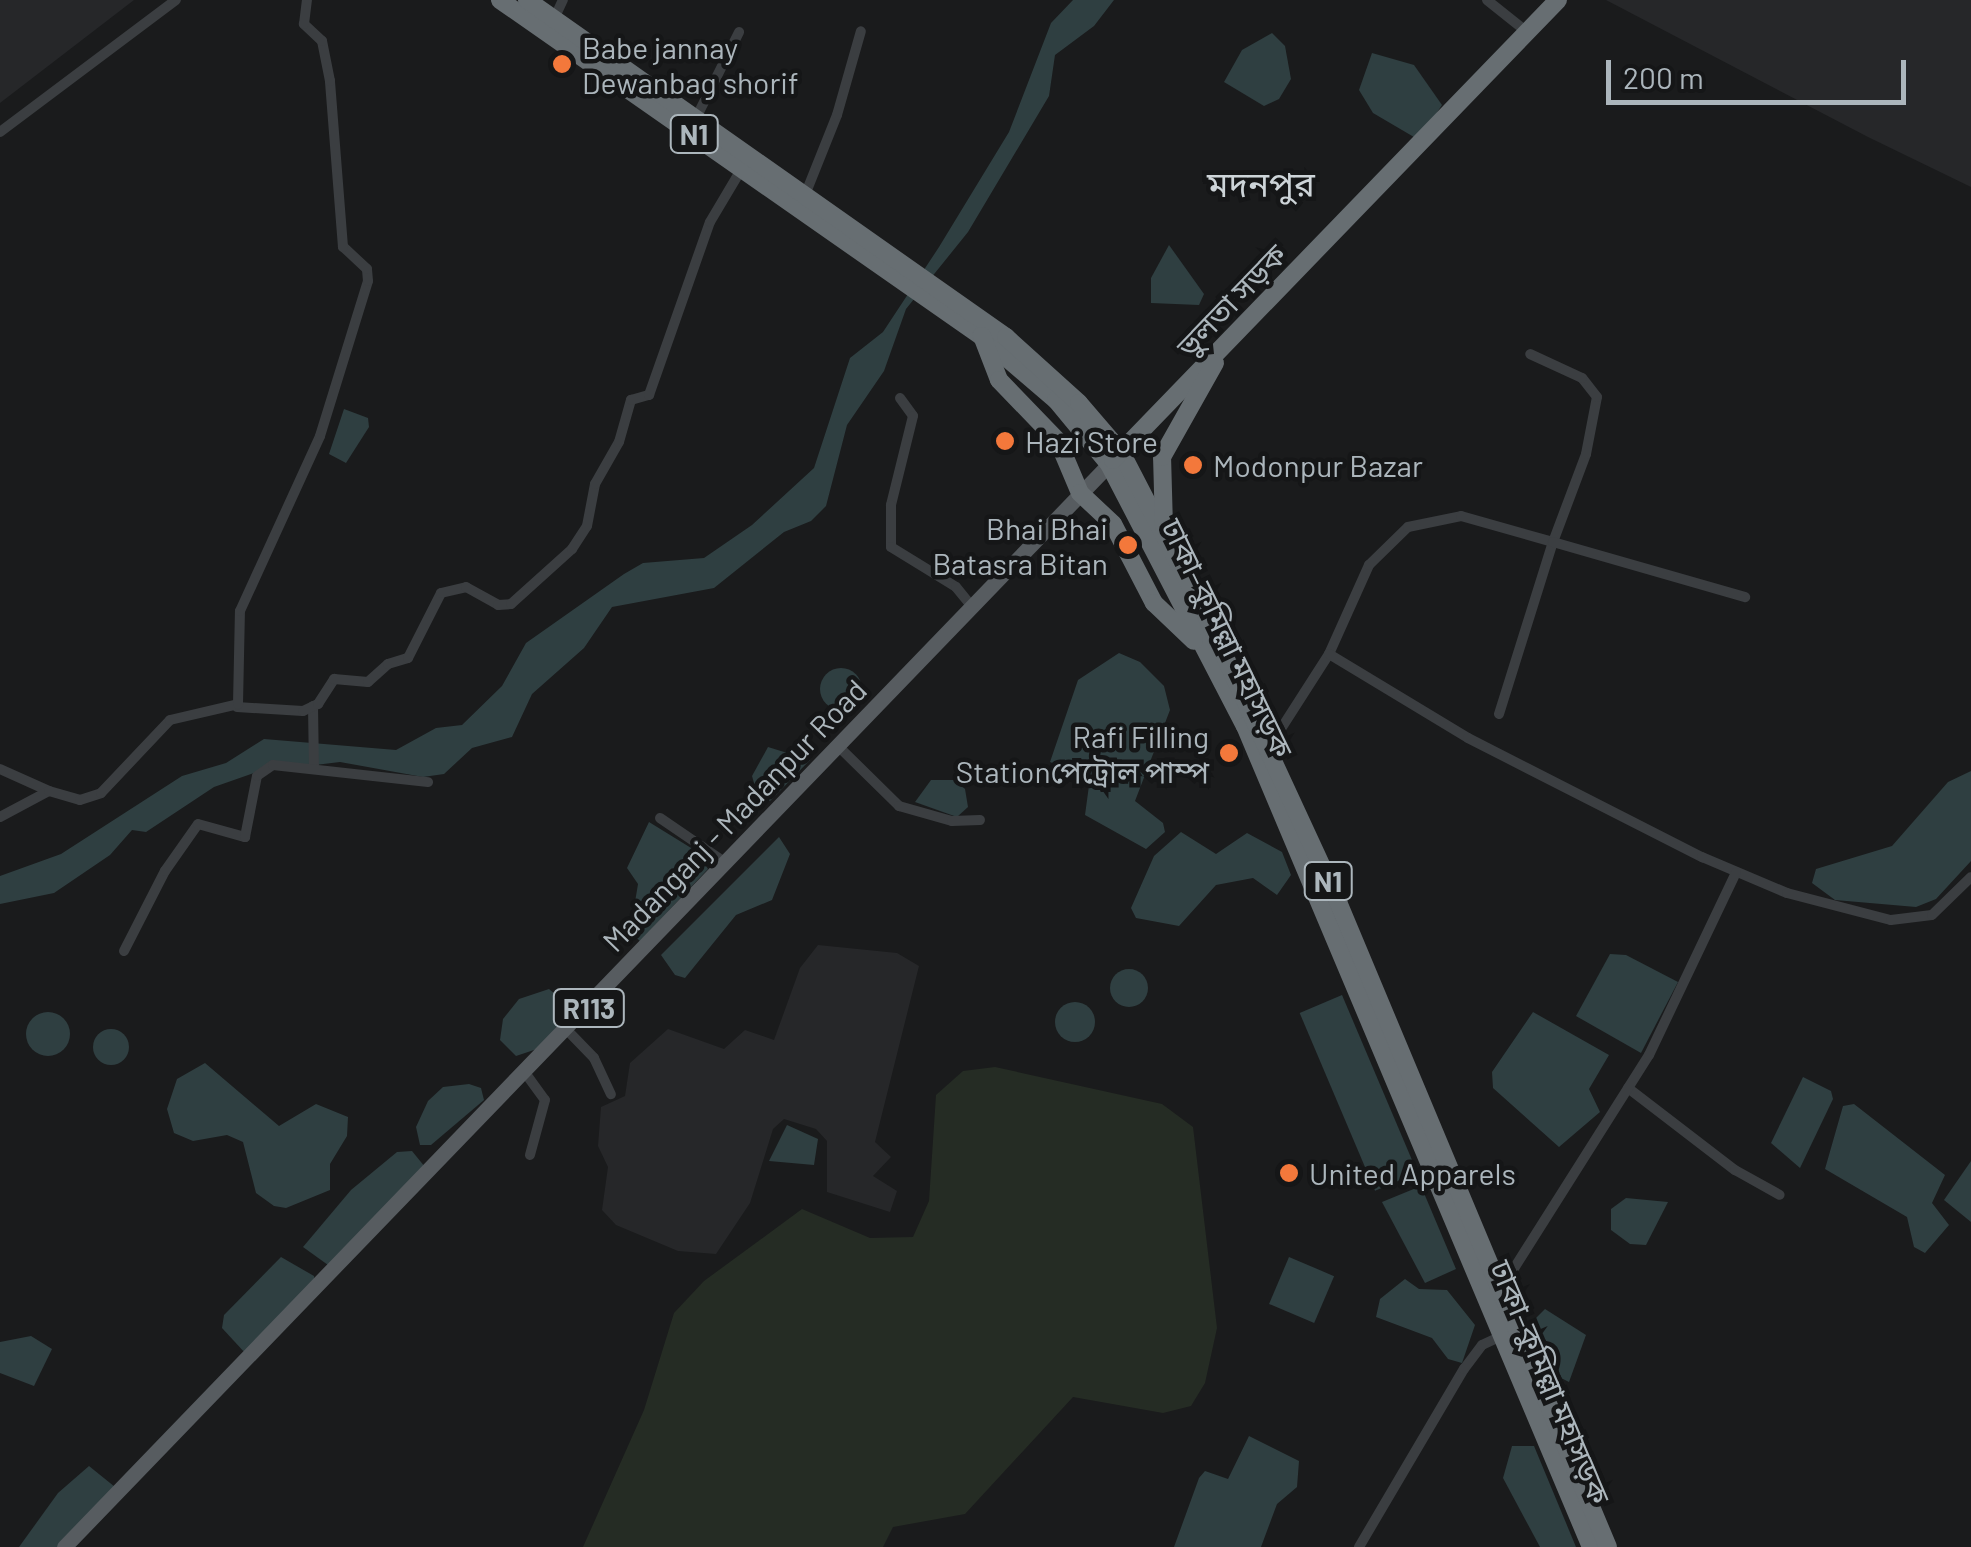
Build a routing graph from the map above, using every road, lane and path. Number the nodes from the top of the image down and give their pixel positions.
1 (176, 0) edge
2 (307, 0) edge
3 (500, 0) edge
4 (526, 0) edge
5 (563, 0) edge
6 (1487, 0) edge
7 (1558, 0) edge
8 (554, 19) junction
9 (861, 31) dead end
10 (739, 32) dead end
11 (1527, 32) junction
12 (696, 116) junction
13 (0, 132) edge
14 (742, 168) junction
15 (805, 196) junction
16 (890, 264) junction
17 (934, 295) junction
18 (982, 336) junction
19 (1222, 349) junction
20 (1530, 354) dead end
21 (900, 398) dead end
22 (1115, 458) junction
23 (1080, 493) junction
24 (1166, 542) junction
25 (1553, 542) junction
26 (1744, 597) dead end
27 (972, 607) junction
28 (1200, 646) junction
29 (1329, 654) junction
30 (313, 706) junction
31 (237, 708) junction
32 (1498, 714) dead end
33 (838, 746) junction
34 (1268, 750) junction
35 (314, 768) junction
36 (0, 769) edge
37 (428, 782) dead end
38 (49, 791) junction
39 (0, 817) edge
40 (660, 818) dead end
41 (980, 820) dead end
42 (726, 863) junction
43 (1736, 873) junction
44 (1971, 877) edge
45 (124, 951) dead end
46 (567, 1030) junction
47 (526, 1074) junction
48 (1628, 1088) junction
49 (611, 1094) dead end
50 (530, 1156) dead end
51 (1780, 1194) dead end
52 (1500, 1291) junction
53 (1499, 1337) junction
54 (64, 1547) edge
55 (1359, 1547) edge
56 (1591, 1547) edge
57 (1608, 1547) edge

1 - 13 street
2 - 31 street
3 - 14 highway, ঢাকা–কুমিল্লা মহাসড়ক / N1
4 - 8 highway, ঢাকা–কুমিল্লা মহাসড়ক / N1
5 - 8 street
6 - 11 street
7 - 11 highway, ভুলতা সড়ক
8 - 12 highway, ঢাকা–কুমিল্লা মহাসড়ক / N1
9 - 15 street
10 - 12 street
11 - 19 highway, ভুলতা সড়ক
12 - 15 highway, ঢাকা–কুমিল্লা মহাসড়ক / N1
14 - 16 highway, ঢাকা–কুমিল্লা মহাসড়ক / N1
14 - 30 street
15 - 16 highway, ঢাকা–কুমিল্লা মহাসড়ক / N1
16 - 17 highway, ঢাকা–কুমিল্লা মহাসড়ক / N1
17 - 18 highway, ঢাকা–কুমিল্লা মহাসড়ক / N1
17 - 22 highway, ঢাকা–কুমিল্লা মহাসড়ক / N1
18 - 22 highway, ঢাকা–কুমিল্লা মহাসড়ক / N1
18 - 23 highway
19 - 22 highway, ভুলতা সড়ক
19 - 24 highway
20 - 25 street
21 - 27 street
22 - 23 main road, Madanganj - Madanpur Road / R113
22 - 24 highway, ঢাকা–কুমিল্লা মহাসড়ক / N1
22 - 28 highway, ঢাকা–কুমিল্লা মহাসড়ক / N1
23 - 27 main road, Madanganj - Madanpur Road / R113
23 - 28 highway
24 - 34 highway, ঢাকা–কুমিল্লা মহাসড়ক / N1
25 - 26 street
25 - 29 street
25 - 32 street
27 - 33 main road, Madanganj - Madanpur Road / R113
28 - 53 highway, ঢাকা–কুমিল্লা মহাসড়ক / N1
29 - 34 street
29 - 43 street
30 - 31 street
30 - 35 street
31 - 38 street
33 - 41 street
33 - 42 main road, Madanganj - Madanpur Road / R113
34 - 52 highway, ঢাকা–কুমিল্লা মহাসড়ক / N1
35 - 37 street
35 - 45 street
36 - 38 street
38 - 39 street
40 - 42 street
42 - 46 main road, Madanganj - Madanpur Road / R113
43 - 44 street
43 - 48 street
46 - 47 main road, Madanganj - Madanpur Road / R113
46 - 49 street
47 - 50 street
47 - 54 main road, Madanganj - Madanpur Road / R113
48 - 51 street
48 - 52 street
52 - 57 highway, ঢাকা–কুমিল্লা মহাসড়ক / N1
53 - 55 street
53 - 56 highway, ঢাকা–কুমিল্লা মহাসড়ক / N1

